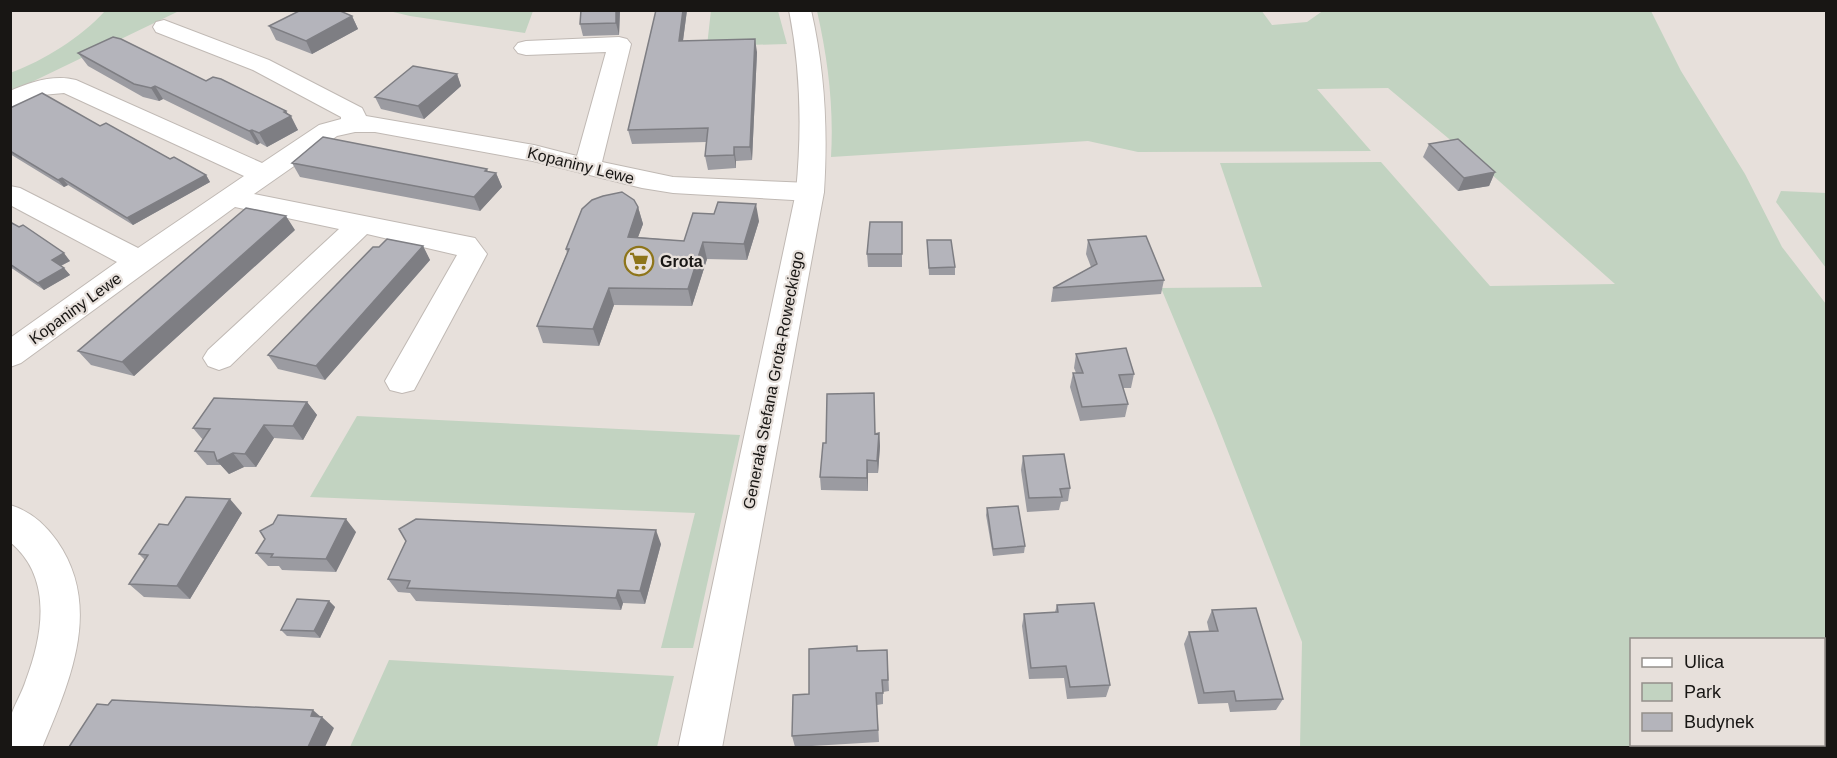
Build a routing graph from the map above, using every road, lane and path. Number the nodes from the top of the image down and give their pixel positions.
1 (800, 10) edge
2 (164, 27) dead end
3 (526, 48) dead end
4 (10, 101) edge
5 (355, 124) junction
6 (586, 166) junction
7 (265, 175) junction
8 (810, 192) junction
9 (10, 194) edge
10 (232, 198) junction
11 (359, 226) junction
12 (139, 261) junction
13 (10, 356) edge
14 (219, 358) dead end
15 (402, 381) dead end
16 (10, 520) edge
17 (20, 747) edge
18 (700, 747) edge

1 - 8 street, Generała Stefana Grota-Roweckiego
2 - 5 street
3 - 6 street
4 - 7 street
5 - 6 street, Kopaniny Lewe
5 - 7 street, Kopaniny Lewe
6 - 8 street, Kopaniny Lewe
7 - 10 street, Kopaniny Lewe
8 - 18 street, Generała Stefana Grota-Roweckiego
9 - 12 street, Kopaniny Lewe
10 - 11 street
10 - 12 street, Kopaniny Lewe
11 - 14 street
11 - 15 street
12 - 13 street, Kopaniny Lewe
16 - 17 street

